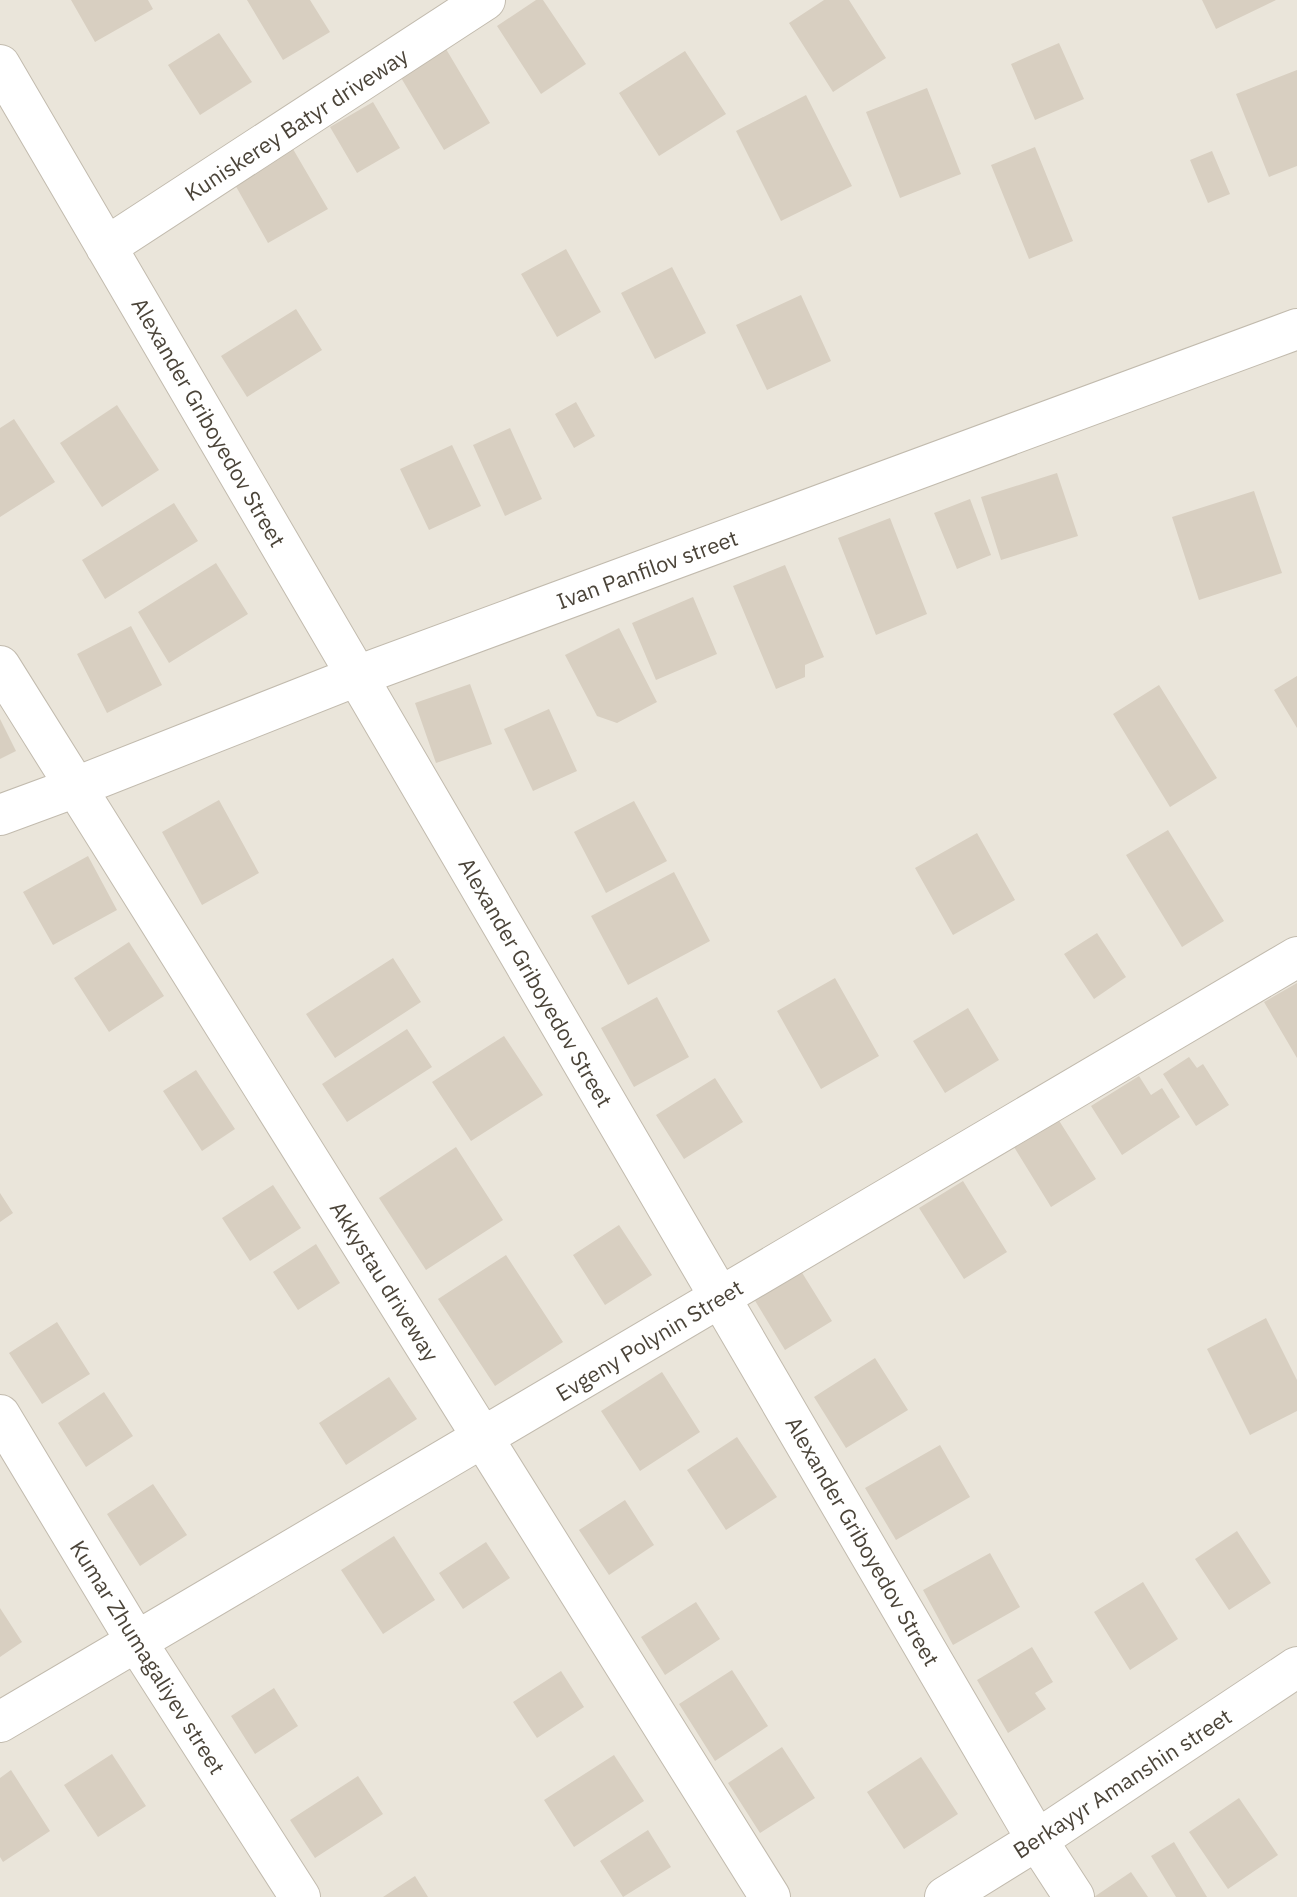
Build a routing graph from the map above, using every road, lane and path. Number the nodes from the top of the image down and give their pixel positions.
1 (485, 0) edge
2 (0, 65) edge
3 (106, 247) junction
4 (1297, 329) edge
5 (0, 666) edge
6 (357, 676) junction
7 (76, 787) junction
8 (0, 815) edge
9 (1297, 957) edge
10 (720, 1298) junction
11 (0, 1415) edge
12 (483, 1437) junction
13 (136, 1641) junction
14 (1297, 1667) edge
15 (0, 1722) edge
16 (1037, 1840) junction
17 (300, 1897) edge
18 (770, 1897) edge
19 (945, 1897) edge
20 (1074, 1897) edge

1 - 3 street, Kuniskerey Batyr driveway
2 - 3 street, Alexander Griboyedov Street
3 - 6 street, Alexander Griboyedov Street
4 - 6 street, Ivan Panfilov street
5 - 7 street, Akkystau driveway
6 - 7 street, Ivan Panfilov street
6 - 10 street, Alexander Griboyedov Street
7 - 8 street, Ivan Panfilov street
7 - 12 street, Akkystau driveway
9 - 10 street, Evgeny Polynin Street
10 - 12 street, Evgeny Polynin Street
10 - 16 street, Alexander Griboyedov Street
11 - 13 street, Kumar Zhumagaliyev street
12 - 13 street, Evgeny Polynin Street
12 - 18 street, Akkystau driveway
13 - 15 street, Evgeny Polynin Street
13 - 17 street, Kumar Zhumagaliyev street
14 - 16 street, Berkayyr Amanshin street
16 - 19 street, Berkayyr Amanshin street
16 - 20 street, Alexander Griboyedov Street

